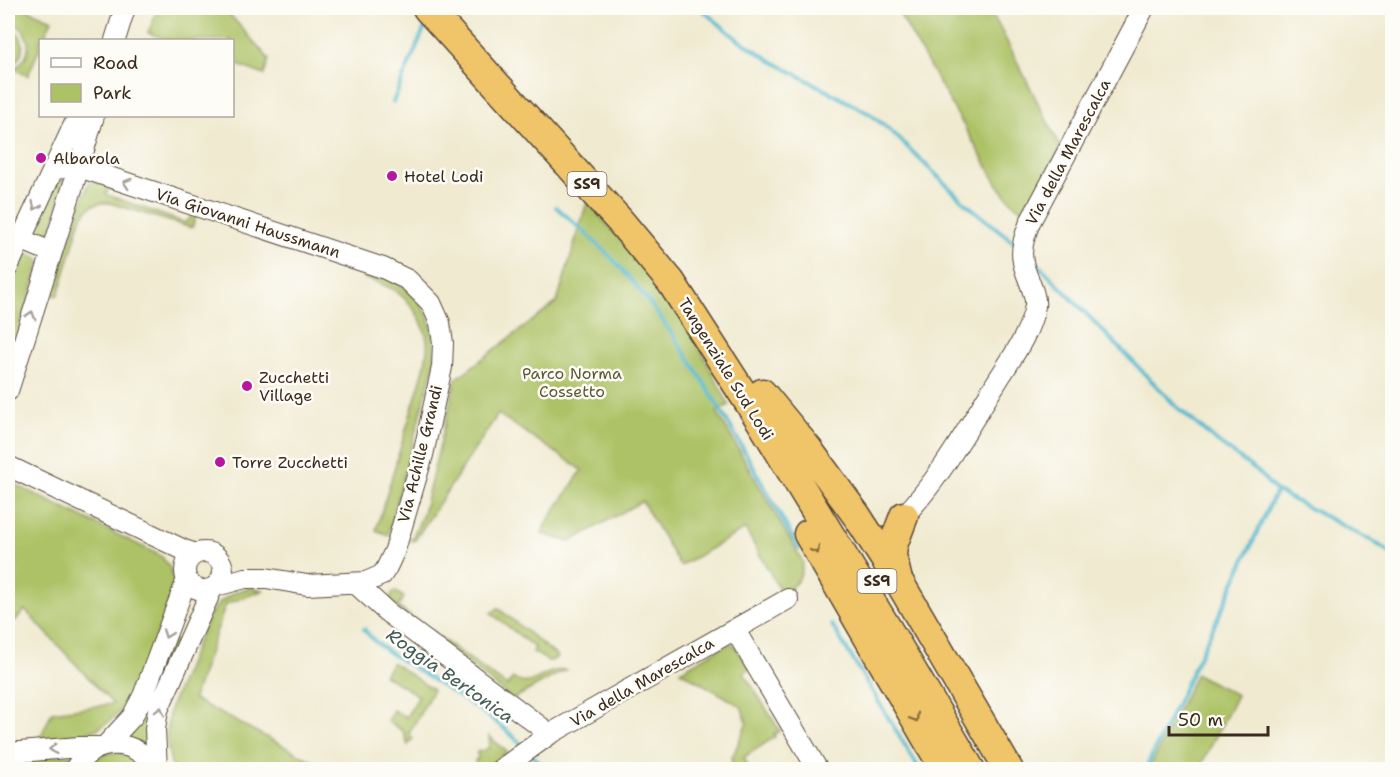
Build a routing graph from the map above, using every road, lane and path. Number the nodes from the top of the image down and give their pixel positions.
1 (1144, 8) edge
2 (443, 13) edge
3 (78, 117) edge
4 (94, 117) edge
5 (79, 167) junction
6 (53, 169) junction
7 (14, 237) edge
8 (51, 252) junction
9 (8, 267) edge
10 (431, 303) joint
11 (9, 384) edge
12 (761, 407) junction
13 (8, 466) edge
14 (857, 516) junction
15 (904, 516) junction
16 (220, 561) junction
17 (189, 567) junction
18 (897, 578) junction
19 (281, 580) junction
20 (355, 583) junction
21 (214, 587) junction
22 (788, 599) dead end
23 (735, 630) junction
24 (550, 734) junction
25 (103, 746) junction
26 (8, 753) edge
27 (157, 769) edge
28 (74, 770) edge
29 (500, 770) edge
30 (818, 770) edge
31 (945, 770) edge
32 (971, 770) edge
33 (991, 770) edge
34 (1009, 770) edge

1 - 15 street, Via della Marescalca
2 - 12 highway, Tangenziale Sud Lodi / SS9
3 - 6 street
4 - 5 street
5 - 6 street, Via Giovanni Haussmann
5 - 8 street
10 -> 5 street, Via Giovanni Haussmann
6 -> 7 street
7 - 8 street
7 - 9 street
11 -> 8 street
10 - 20 street, Via Achille Grandi
12 - 14 highway
12 -> 31 highway
12 - 32 highway, Tangenziale Sud Lodi / SS9
12 - 33 highway, Tangenziale Sud Lodi / SS9
13 - 17 street
14 - 15 highway
14 - 18 highway
15 - 18 highway
16 - 17 street
16 - 19 street
16 - 21 street
17 - 21 street
17 -> 25 street
18 - 34 highway
19 - 20 street, Via Achille Grandi
19 - 21 street
20 - 24 street
27 -> 21 street
22 - 23 street, Via della Marescalca
23 - 24 street, Via della Marescalca
23 - 30 street
24 - 29 street, Via della Marescalca
25 -> 26 street
25 - 27 street
25 - 28 street

